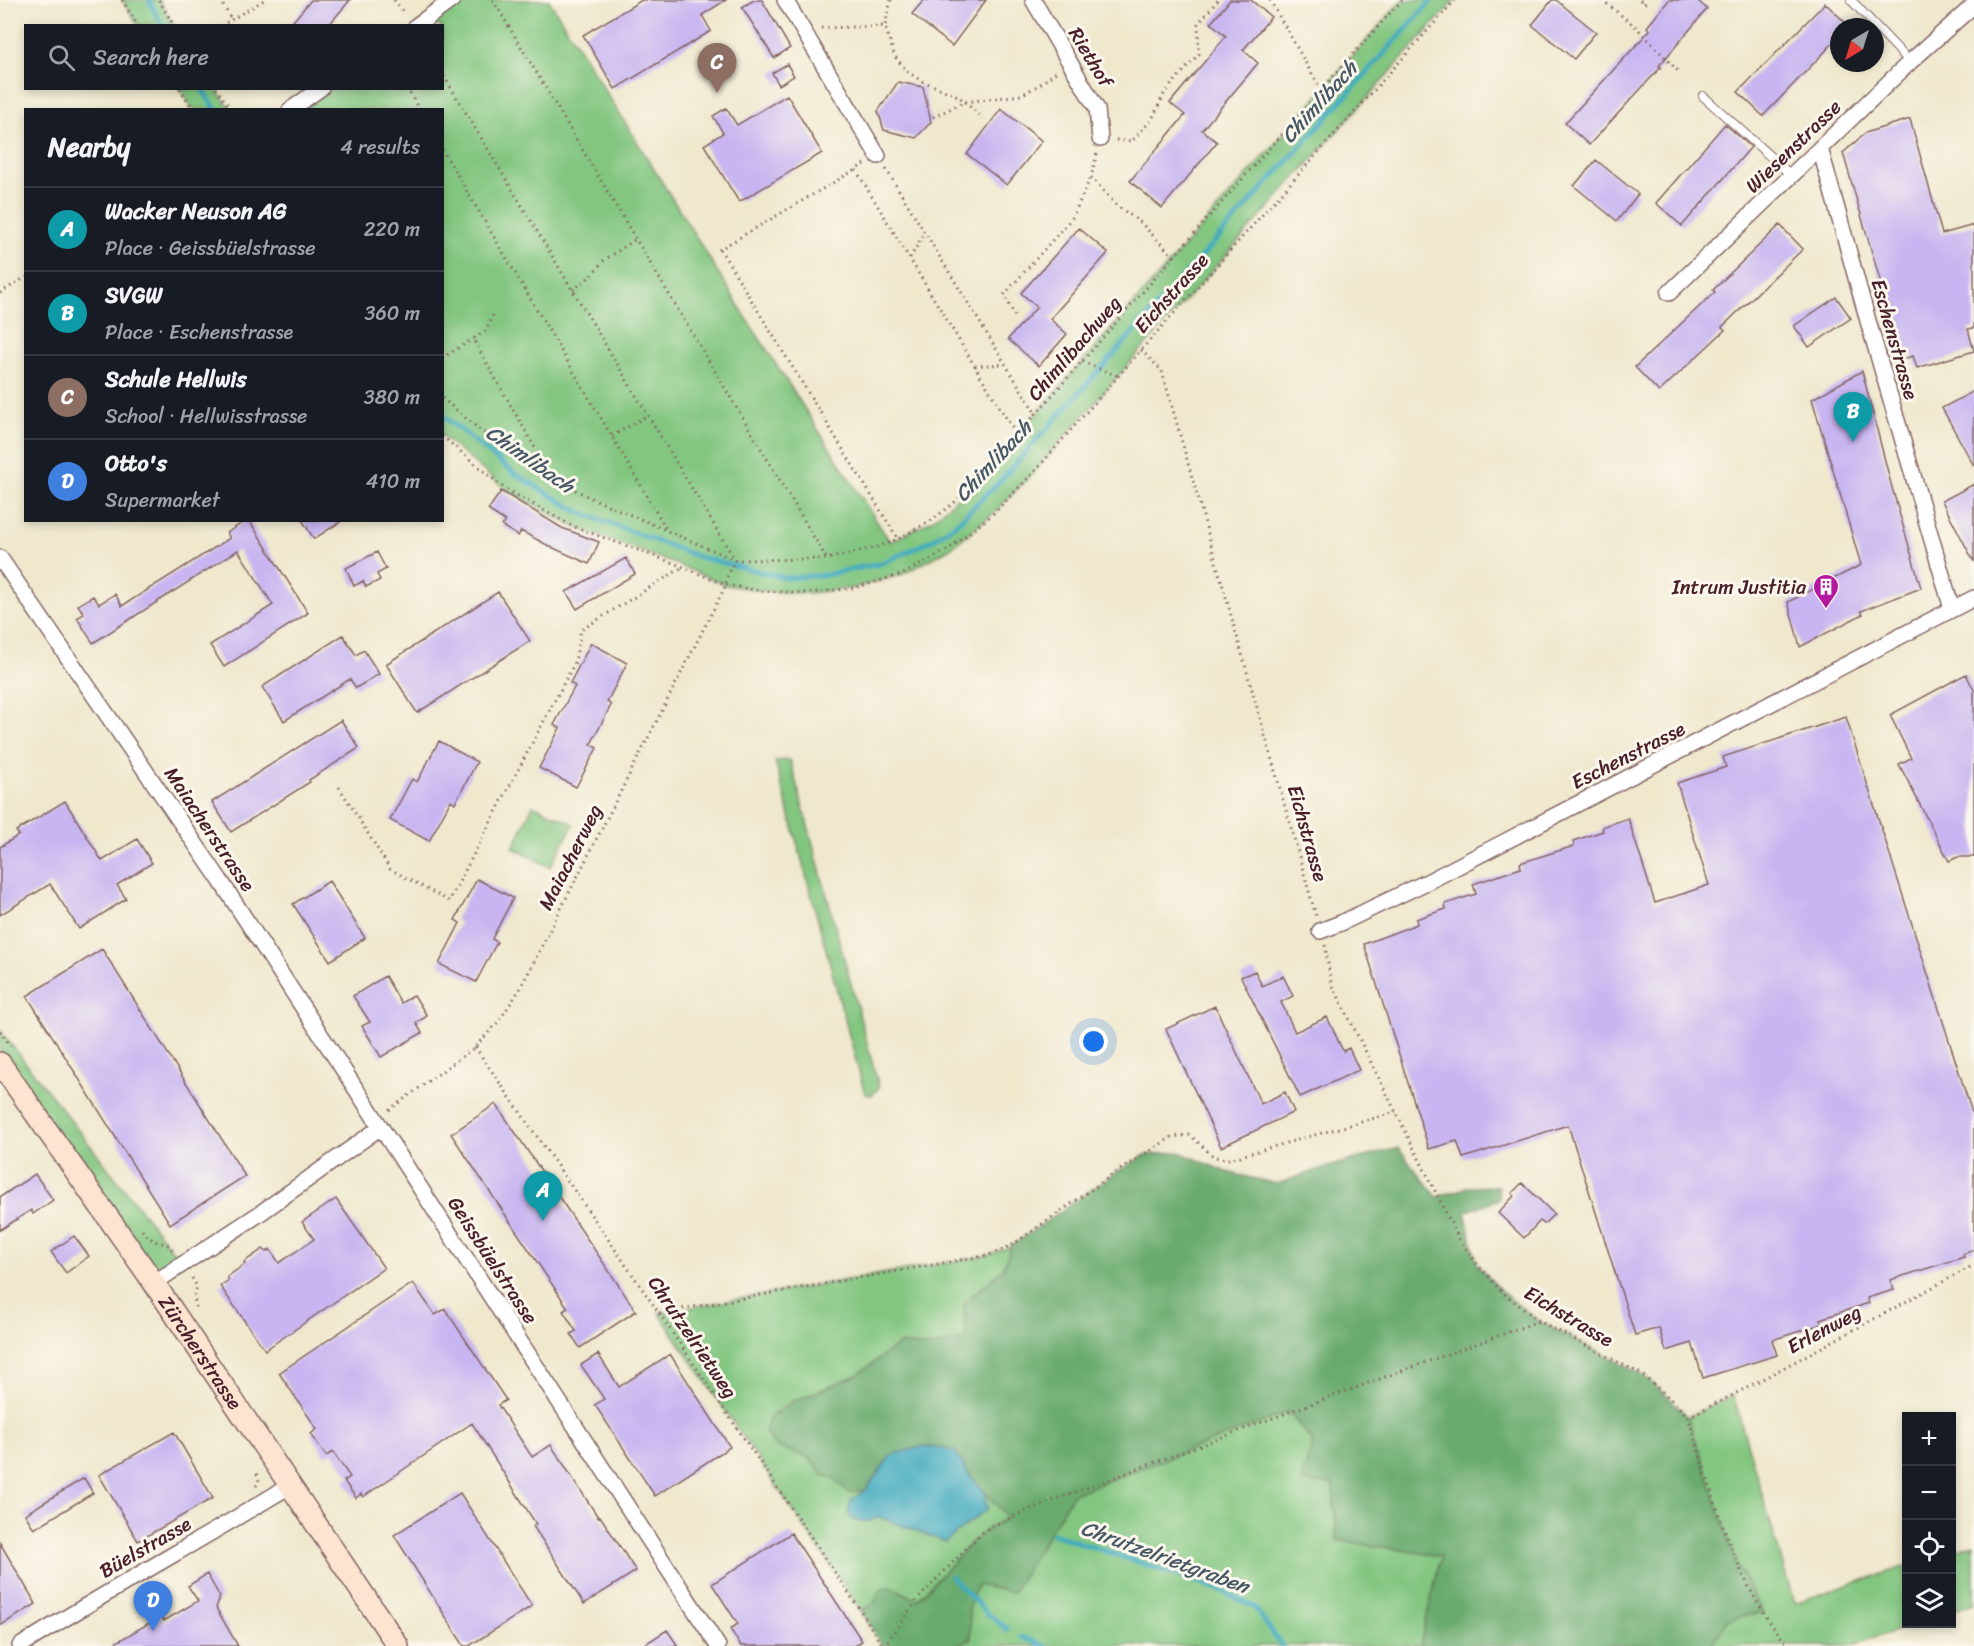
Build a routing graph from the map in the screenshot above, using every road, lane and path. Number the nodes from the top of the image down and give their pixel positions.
1 (122, 0) edge
2 (159, 0) edge
3 (220, 0) edge
4 (264, 0) edge
5 (452, 0) edge
6 (493, 0) edge
7 (784, 0) edge
8 (891, 0) edge
9 (1033, 0) edge
10 (1218, 0) edge
11 (1270, 0) edge
12 (1402, 0) edge
13 (1455, 0) edge
14 (1602, 0) edge
15 (1640, 0) edge
16 (1648, 0) edge
17 (1851, 0) edge
18 (1974, 4) edge
19 (231, 19) junction
20 (137, 24) edge
21 (173, 24) edge
22 (224, 24) edge
23 (419, 24) edge
24 (885, 26) junction
25 (801, 28) junction
26 (1070, 62) junction
27 (1910, 62) junction
28 (1678, 71) dead end
29 (444, 77) edge
30 (181, 90) edge
31 (217, 90) edge
32 (318, 90) edge
33 (407, 90) edge
34 (1321, 90) junction
35 (1703, 96) dead end
36 (964, 102) junction
37 (193, 108) edge
38 (230, 108) edge
39 (293, 108) edge
40 (418, 108) edge
41 (933, 117) dead end
42 (983, 118) dead end
43 (1101, 139) junction
44 (1821, 148) junction
45 (444, 152) edge
46 (879, 156) junction
47 (856, 170) junction
48 (1792, 176) junction
49 (1091, 177) junction
50 (925, 232) junction
51 (636, 239) junction
52 (1173, 257) junction
53 (910, 258) junction
54 (24, 278) edge
55 (573, 290) junction
56 (0, 293) edge
57 (1669, 293) dead end
58 (493, 315) dead end
59 (1015, 316) dead end
60 (473, 339) junction
61 (1141, 350) junction
62 (444, 357) edge
63 (1082, 362) junction
64 (1005, 364) junction
65 (975, 366) junction
66 (1118, 376) junction
67 (444, 400) edge
68 (1036, 414) junction
69 (648, 415) junction
70 (612, 436) junction
71 (1017, 436) junction
72 (444, 438) edge
73 (552, 478) junction
74 (668, 531) junction
75 (898, 539) junction
76 (0, 558) edge
77 (827, 559) junction
78 (735, 560) junction
79 (682, 567) junction
80 (726, 585) junction
81 (1974, 598) edge
82 (1952, 609) junction
83 (339, 788) dead end
84 (1320, 930) junction
85 (475, 1047) junction
86 (0, 1063) edge
87 (1396, 1112) junction
88 (381, 1128) junction
89 (183, 1264) junction
90 (1974, 1265) edge
91 (154, 1283) junction
92 (196, 1313) dead end
93 (659, 1313) junction
94 (1539, 1321) junction
95 (1688, 1417) junction
96 (266, 1449) junction
97 (291, 1485) junction
98 (253, 1491) dead end
99 (20, 1646) edge
100 (398, 1646) edge
101 (718, 1646) edge
102 (883, 1646) edge
103 (1789, 1646) edge

1 - 20 path
2 - 21 path
3 - 19 path
4 - 19 path
5 - 23 street
6 - 51 path
7 - 25 street
8 - 24 path
9 - 26 street, Riethof
10 - 43 path
11 - 34 path
12 - 34 path, Chimlibachweg
13 - 61 path, Eichstrasse
14 - 28 path
15 - 16 path
17 - 27 lane
18 - 27 street, Wiesenstrasse
19 - 22 path
24 - 25 path
24 - 36 path
25 - 46 street
26 - 36 path
26 - 43 street, Riethof
27 - 44 street, Wiesenstrasse
29 - 55 path
30 - 37 path
31 - 38 path
32 - 39 street
33 - 40 path
34 - 52 path, Chimlibachweg
35 - 48 lane
36 - 41 path
36 - 42 path
43 - 49 path
44 - 48 street, Wiesenstrasse
44 - 82 street, Eschenstrasse
45 - 70 path
46 - 47 path
46 - 50 path
47 - 53 path
47 - 75 path
48 - 57 street, Wiesenstrasse
49 - 52 path
49 - 59 path
50 - 53 path
50 - 64 path
51 - 55 path
51 - 77 path
52 - 63 path, Chimlibachweg
53 - 65 path
54 - 56 path
55 - 69 path
58 - 60 path
60 - 62 path
60 - 73 path
61 - 66 path
61 - 84 path, Eichstrasse
63 - 66 path
63 - 68 path, Chimlibachweg
64 - 65 path
64 - 68 path
65 - 71 path
66 - 80 path
67 - 73 path, Chimlibachweg
68 - 71 path, Chimlibachweg
69 - 70 path
69 - 78 path
70 - 74 path
71 - 75 path, Chimlibachweg
72 - 79 path
73 - 74 path, Chimlibachweg
74 - 78 path, Chimlibachweg
75 - 77 path, Chimlibachweg
76 - 88 street, Maiacherstrasse
77 - 78 path, Chimlibachweg
78 - 80 path, Maiacherweg
79 - 80 path
79 - 83 path
80 - 85 path, Maiacherweg
81 - 82 street, Eschenstrasse
82 - 84 street, Eschenstrasse
84 - 87 path, Eichstrasse
85 - 88 path, Maiacherweg
85 - 93 path, Chrutzelrietweg
86 - 91 main road, Zürcherstrasse
87 - 93 path
87 - 94 path, Eichstrasse
88 - 89 street
88 - 101 street, Geissbüelstrasse
89 - 91 street
89 - 92 path
90 - 95 path, Erlenweg
91 - 96 main road, Zürcherstrasse
93 - 102 path, Chrutzelrietweg
94 - 95 path, Eichstrasse
94 - 102 path
95 - 103 path, Eichstrasse
96 - 97 main road, Zürcherstrasse
96 - 98 path
97 - 99 street, Büelstrasse
97 - 100 main road, Zürcherstrasse

